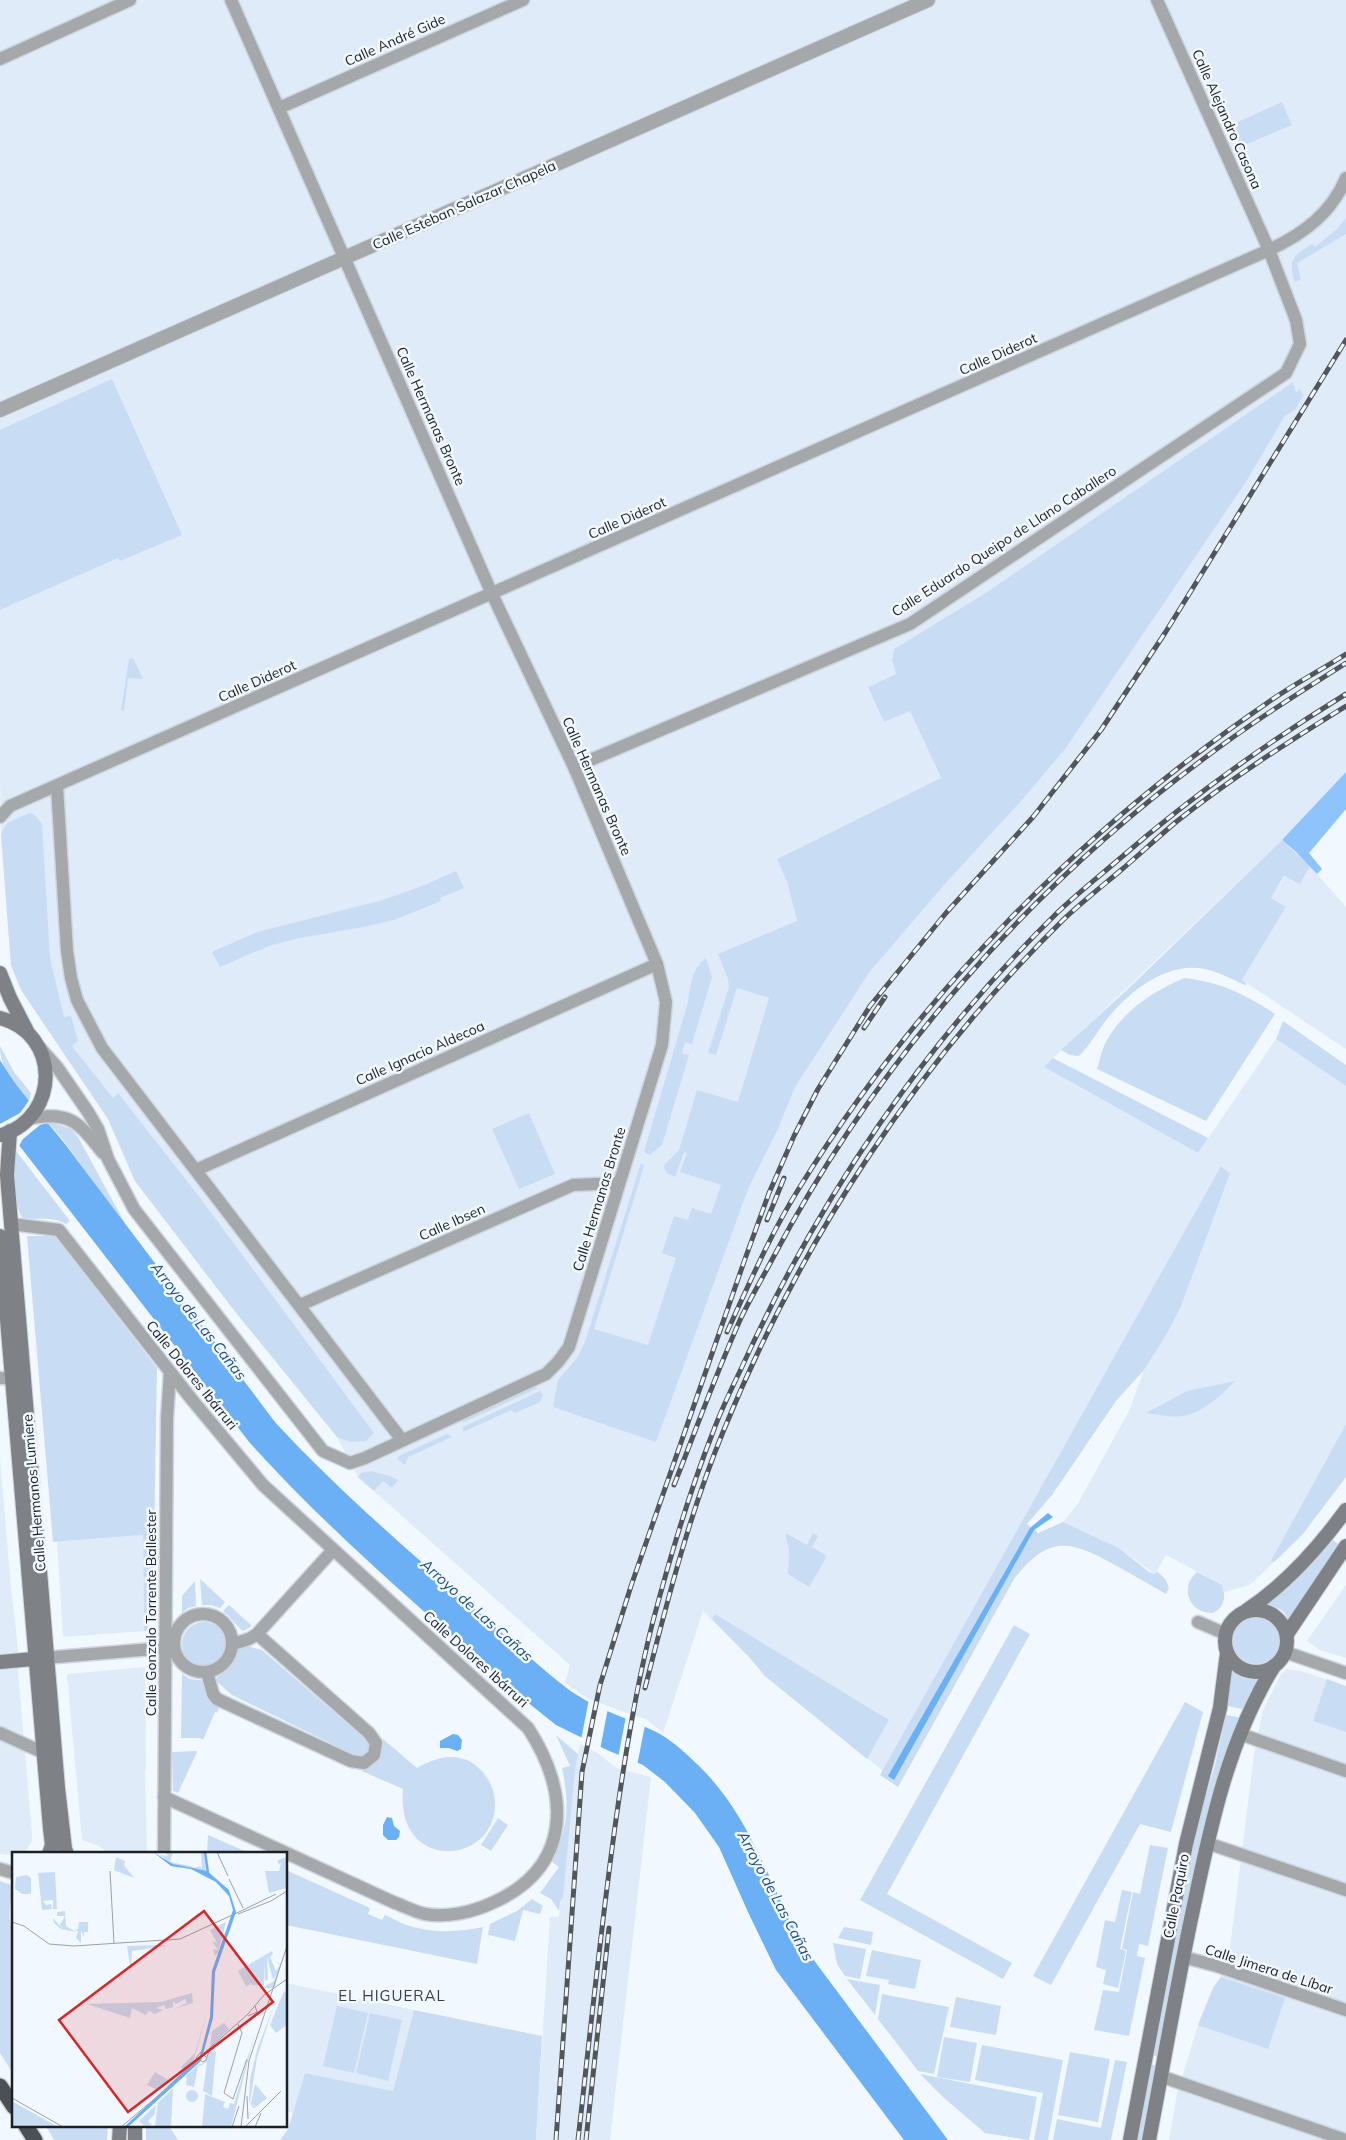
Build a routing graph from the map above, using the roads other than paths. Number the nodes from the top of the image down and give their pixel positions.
1 (130, 0) edge
2 (232, 0) edge
3 (522, 0) edge
4 (928, 0) edge
5 (1157, 0) edge
6 (0, 58) edge
7 (279, 108) junction
8 (1346, 178) edge
9 (1269, 250) junction
10 (345, 258) junction
11 (0, 410) edge
12 (492, 594) junction
13 (574, 767) junction
14 (56, 786) junction
15 (0, 817) edge
16 (657, 964) junction
17 (0, 973) edge
18 (0, 1018) edge
19 (31, 1037) junction
20 (38, 1113) junction
21 (6, 1135) edge
22 (108, 1158) junction
23 (196, 1170) junction
24 (619, 1183) junction
25 (11, 1224) junction
26 (0, 1236) edge
27 (300, 1305) junction
28 (170, 1372) junction
29 (12, 1379) edge
30 (402, 1440) junction
31 (1346, 1510) edge
32 (1346, 1546) edge
33 (333, 1550) junction
34 (1244, 1612) junction
35 (1198, 1622) dead end
36 (257, 1634) junction
37 (1226, 1634) junction
38 (1287, 1634) junction
39 (233, 1644) junction
40 (170, 1646) junction
41 (1285, 1652) junction
42 (1227, 1653) junction
43 (42, 1658) junction
44 (0, 1662) edge
45 (1274, 1666) junction
46 (207, 1672) junction
47 (1346, 1673) edge
48 (0, 1733) edge
49 (1240, 1734) junction
50 (44, 1753) junction
51 (1346, 1771) edge
52 (164, 1797) junction
53 (1207, 1843) junction
54 (50, 1852) edge
55 (67, 1852) edge
56 (164, 1852) edge
57 (284, 1852) edge
58 (288, 1854) edge
59 (1346, 1890) edge
60 (1183, 1957) junction
61 (1346, 2010) edge
62 (1160, 2076) junction
63 (0, 2086) edge
64 (12, 2105) edge
65 (27, 2128) edge
66 (35, 2140) edge
67 (1130, 2140) edge
68 (1149, 2140) edge
69 (1346, 2140) edge

1 - 6 street
2 - 7 street, Calle Hermanas Bronte
3 - 7 street, Calle André Gide
4 - 10 street, Calle Esteban Salazar Chapela
5 - 9 street, Calle Alejandro Casona
7 - 10 street, Calle Hermanas Bronte
8 - 9 street, Calle Diderot
9 - 12 street, Calle Diderot
9 - 13 street, Calle Eduardo Queipo de Llano Caballero
10 - 11 street, Calle Esteban Salazar Chapela
10 - 12 street, Calle Hermanas Bronte
12 - 13 street, Calle Hermanas Bronte
12 - 14 street, Calle Diderot
13 - 16 street, Calle Hermanas Bronte
14 - 15 street, Calle Diderot
14 - 23 street
16 - 23 street, Calle Ignacio Aldecoa
16 - 24 street, Calle Hermanas Bronte
17 - 19 main road
18 - 19 main road
19 - 20 main road
19 - 22 street
20 - 21 main road
20 - 22 street
21 - 25 main road, Calle Hermanos Lumiere
22 - 30 street, Calle Hermanas Bronte
23 - 27 street
24 - 27 street, Calle Ibsen
24 - 30 street, Calle Hermanas Bronte
25 - 28 street, Calle Dolores Ibárruri
25 - 29 main road, Calle Hermanos Lumiere
26 - 29 main road, Calle Hermanos Lumiere
27 - 30 street
28 - 33 street, Calle Dolores Ibárruri
28 - 40 street, Calle Gonzalo Torrente Ballester
29 - 43 main road, Calle Hermanos Lumiere
31 - 34 main road
32 - 38 main road
33 - 36 street
33 - 58 street, Calle Dolores Ibárruri
34 - 37 main road
34 - 38 main road
35 - 37 street
36 - 39 street
36 - 46 street
37 - 42 main road
38 - 41 main road
39 - 40 street
39 - 46 street
40 - 43 street
40 - 46 street
40 - 52 street, Calle Gonzalo Torrente Ballester
41 - 45 main road
41 - 47 street
42 - 45 main road
42 - 67 main road, Calle Paquiro
43 - 44 main road
43 - 50 main road, Calle Hermanos Lumiere
43 - 55 main road, Calle Hermanos Lumiere
45 - 49 main road, Calle Paquiro
48 - 50 street
49 - 51 street
49 - 53 main road, Calle Paquiro
50 - 54 main road, Calle Hermanos Lumiere
52 - 56 street, Calle Gonzalo Torrente Ballester
52 - 57 street, Calle Dolores Ibárruri
53 - 59 street
53 - 60 main road, Calle Paquiro
60 - 61 street, Calle Jimera de Líbar
60 - 62 main road, Calle Paquiro
62 - 68 main road, Calle Paquiro
62 - 69 street
63 - 64 highway
65 - 66 highway

